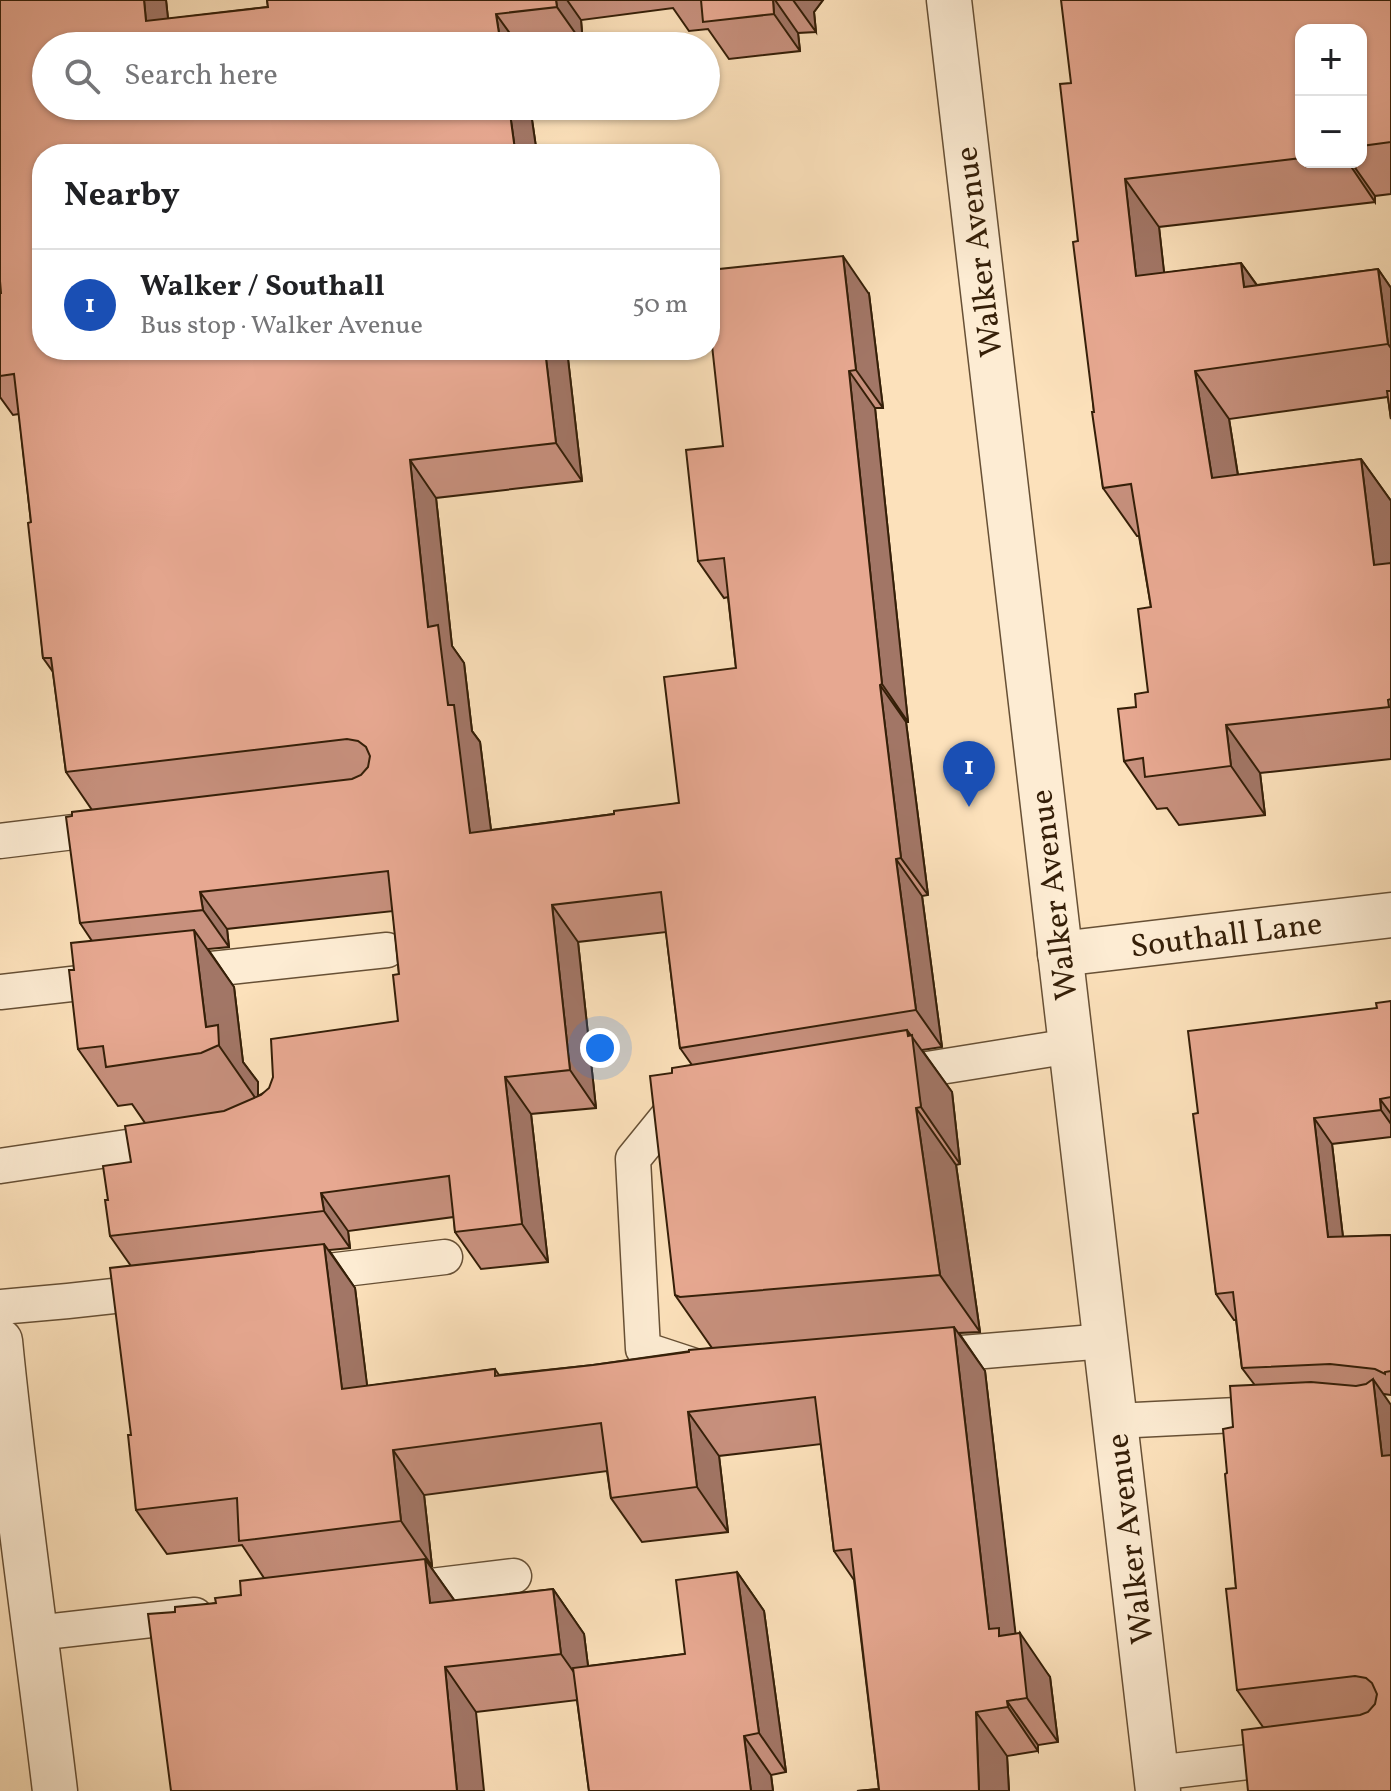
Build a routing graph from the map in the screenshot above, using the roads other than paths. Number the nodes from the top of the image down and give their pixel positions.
1 (949, 0) edge
2 (141, 824) edge
3 (0, 841) edge
4 (1391, 915) edge
5 (387, 950) dead end
6 (1060, 954) junction
7 (0, 992) edge
8 (1071, 1046) junction
9 (856, 1081) edge
10 (718, 1103) edge
11 (201, 1136) edge
12 (0, 1166) edge
13 (445, 1257) dead end
14 (272, 1277) edge
15 (194, 1287) edge
16 (0, 1307) edge
17 (0, 1341) edge
18 (1105, 1341) junction
19 (888, 1359) edge
20 (733, 1372) edge
21 (1315, 1411) edge
22 (1115, 1421) junction
23 (6, 1460) edge
24 (514, 1576) dead end
25 (372, 1593) edge
26 (231, 1611) edge
27 (36, 1633) junction
28 (1313, 1754) edge
29 (1157, 1782) edge
30 (55, 1791) edge

1 - 6 street, Walker Avenue
2 - 3 lane
4 - 6 street, Southall Lane
5 - 7 lane
6 - 8 street, Walker Avenue
8 - 9 lane
8 - 18 street, Walker Avenue
10 - 20 lane
11 - 12 lane
13 - 14 lane
15 - 16 lane
17 - 23 street
18 - 19 lane
18 - 22 street, Walker Avenue
21 - 22 lane
22 - 29 street, Walker Avenue
23 - 27 street
24 - 25 lane
26 - 27 lane
27 - 30 street
28 - 29 lane

